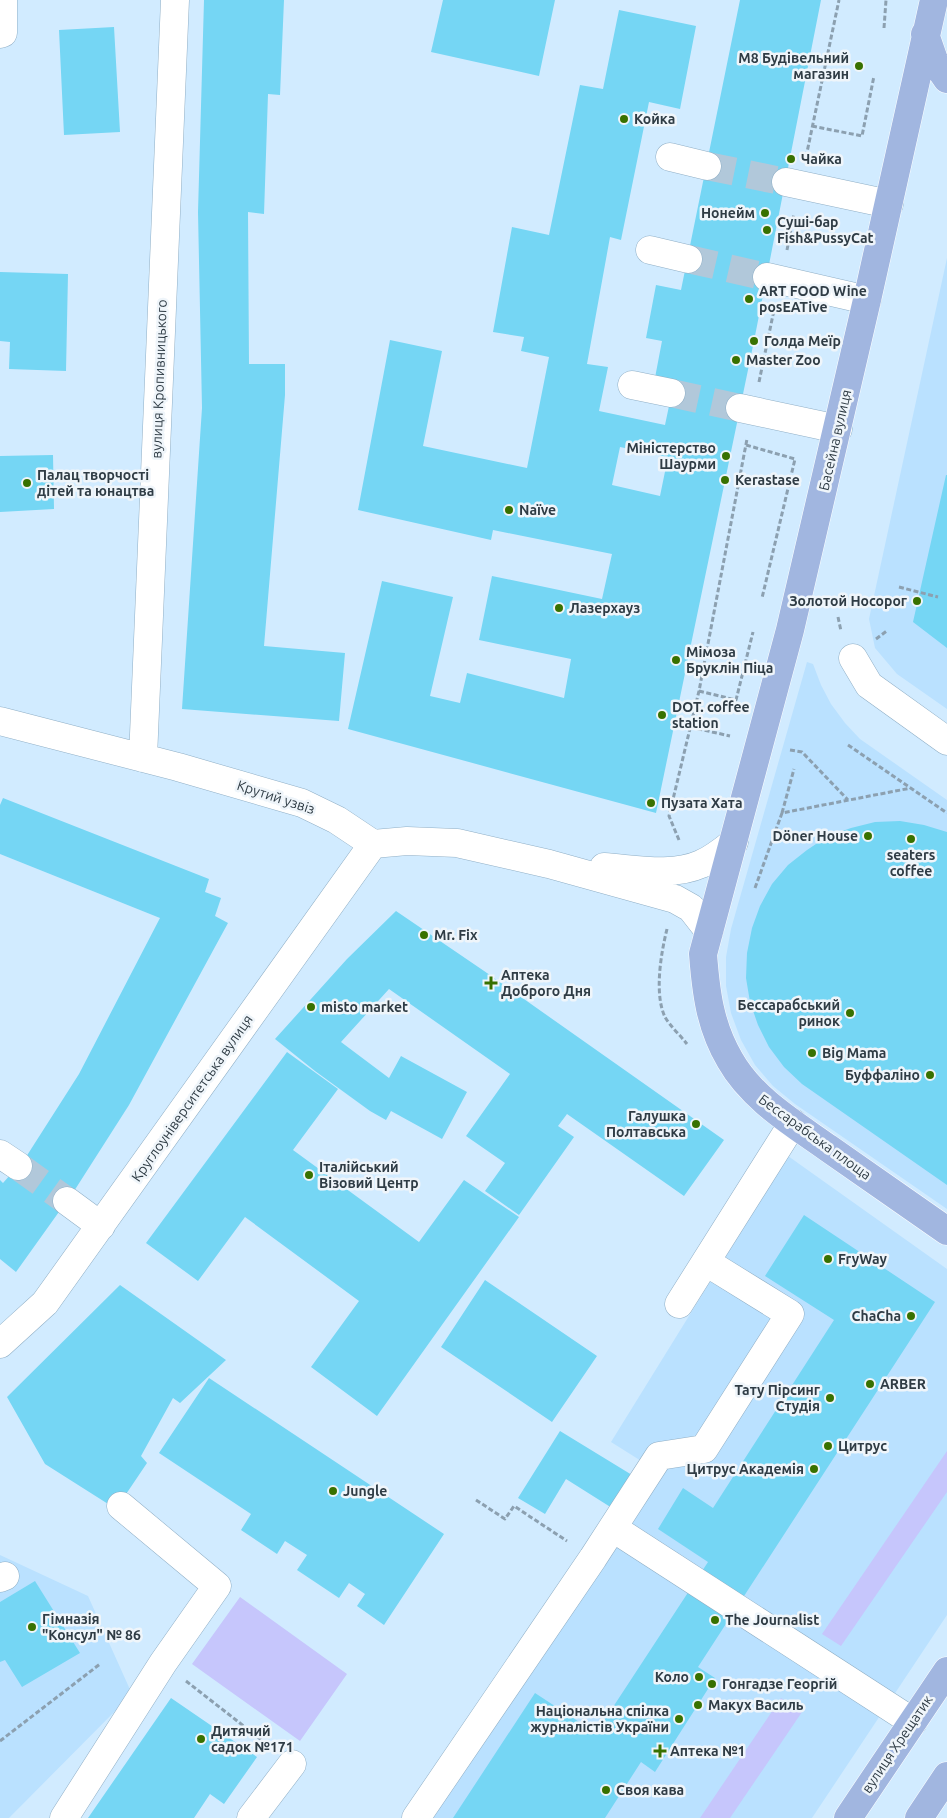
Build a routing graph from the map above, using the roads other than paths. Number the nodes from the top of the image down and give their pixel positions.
1 (3, 0) edge
2 (176, 0) edge
3 (923, 0) edge
4 (934, 0) edge
5 (0, 34) edge
6 (925, 36) junction
7 (947, 79) edge
8 (947, 90) edge
9 (904, 136) junction
10 (670, 157) dead end
11 (707, 166) tunnel mouth
12 (786, 182) tunnel mouth
13 (889, 204) junction
14 (650, 250) dead end
15 (688, 259) tunnel mouth
16 (767, 277) tunnel mouth
17 (868, 300) junction
18 (632, 385) dead end
19 (671, 394) tunnel mouth
20 (740, 408) tunnel mouth
21 (838, 429) junction
22 (852, 658) dead end
23 (0, 720) edge
24 (947, 741) edge
25 (143, 758) junction
26 (734, 842) junction
27 (373, 844) junction
28 (549, 864) junction
29 (709, 931) junction
30 (793, 1123) junction
31 (67, 1201) tunnel mouth
32 (101, 1226) junction
33 (947, 1230) edge
34 (706, 1262) junction
35 (679, 1304) dead end
36 (0, 1344) edge
37 (122, 1506) dead end
38 (613, 1528) junction
39 (947, 1671) edge
40 (913, 1722) junction
41 (292, 1764) road end
42 (947, 1776) edge
43 (64, 1818) edge
44 (251, 1818) edge
45 (416, 1818) edge
46 (848, 1818) edge
47 (919, 1818) edge

1 - 5 street
2 - 25 street, вулиця Кропивницького
3 - 6 main road, Басейна вулиця
4 - 6 main road, Басейна вулиця
6 - 7 main road
6 - 9 main road, Басейна вулиця
8 - 9 main road
9 - 13 main road, Басейна вулиця
10 - 11 street
12 - 13 street
13 - 17 main road, Басейна вулиця
14 - 15 street
16 - 17 street
17 - 21 main road, Басейна вулиця
18 - 19 street
20 - 21 street
21 - 26 main road, Басейна вулиця
22 - 24 street
23 - 25 street, Крутий узвіз
25 - 27 street, Крутий узвіз
26 - 28 street
26 - 29 main road, Бессарабська площа
27 - 28 street
27 - 32 street, Круглоуніверситетська вулиця
28 - 29 street
29 - 30 main road, Бессарабська площа
30 - 33 main road, Бессарабська площа
30 - 34 street
31 - 32 street
32 - 36 street, Круглоуніверситетська вулиця
34 - 35 street
34 - 38 street
37 - 43 street
38 - 40 street
38 - 45 street
39 - 40 main road, вулиця Хрещатик
40 - 46 main road, вулиця Хрещатик
41 - 44 street
42 - 47 main road

